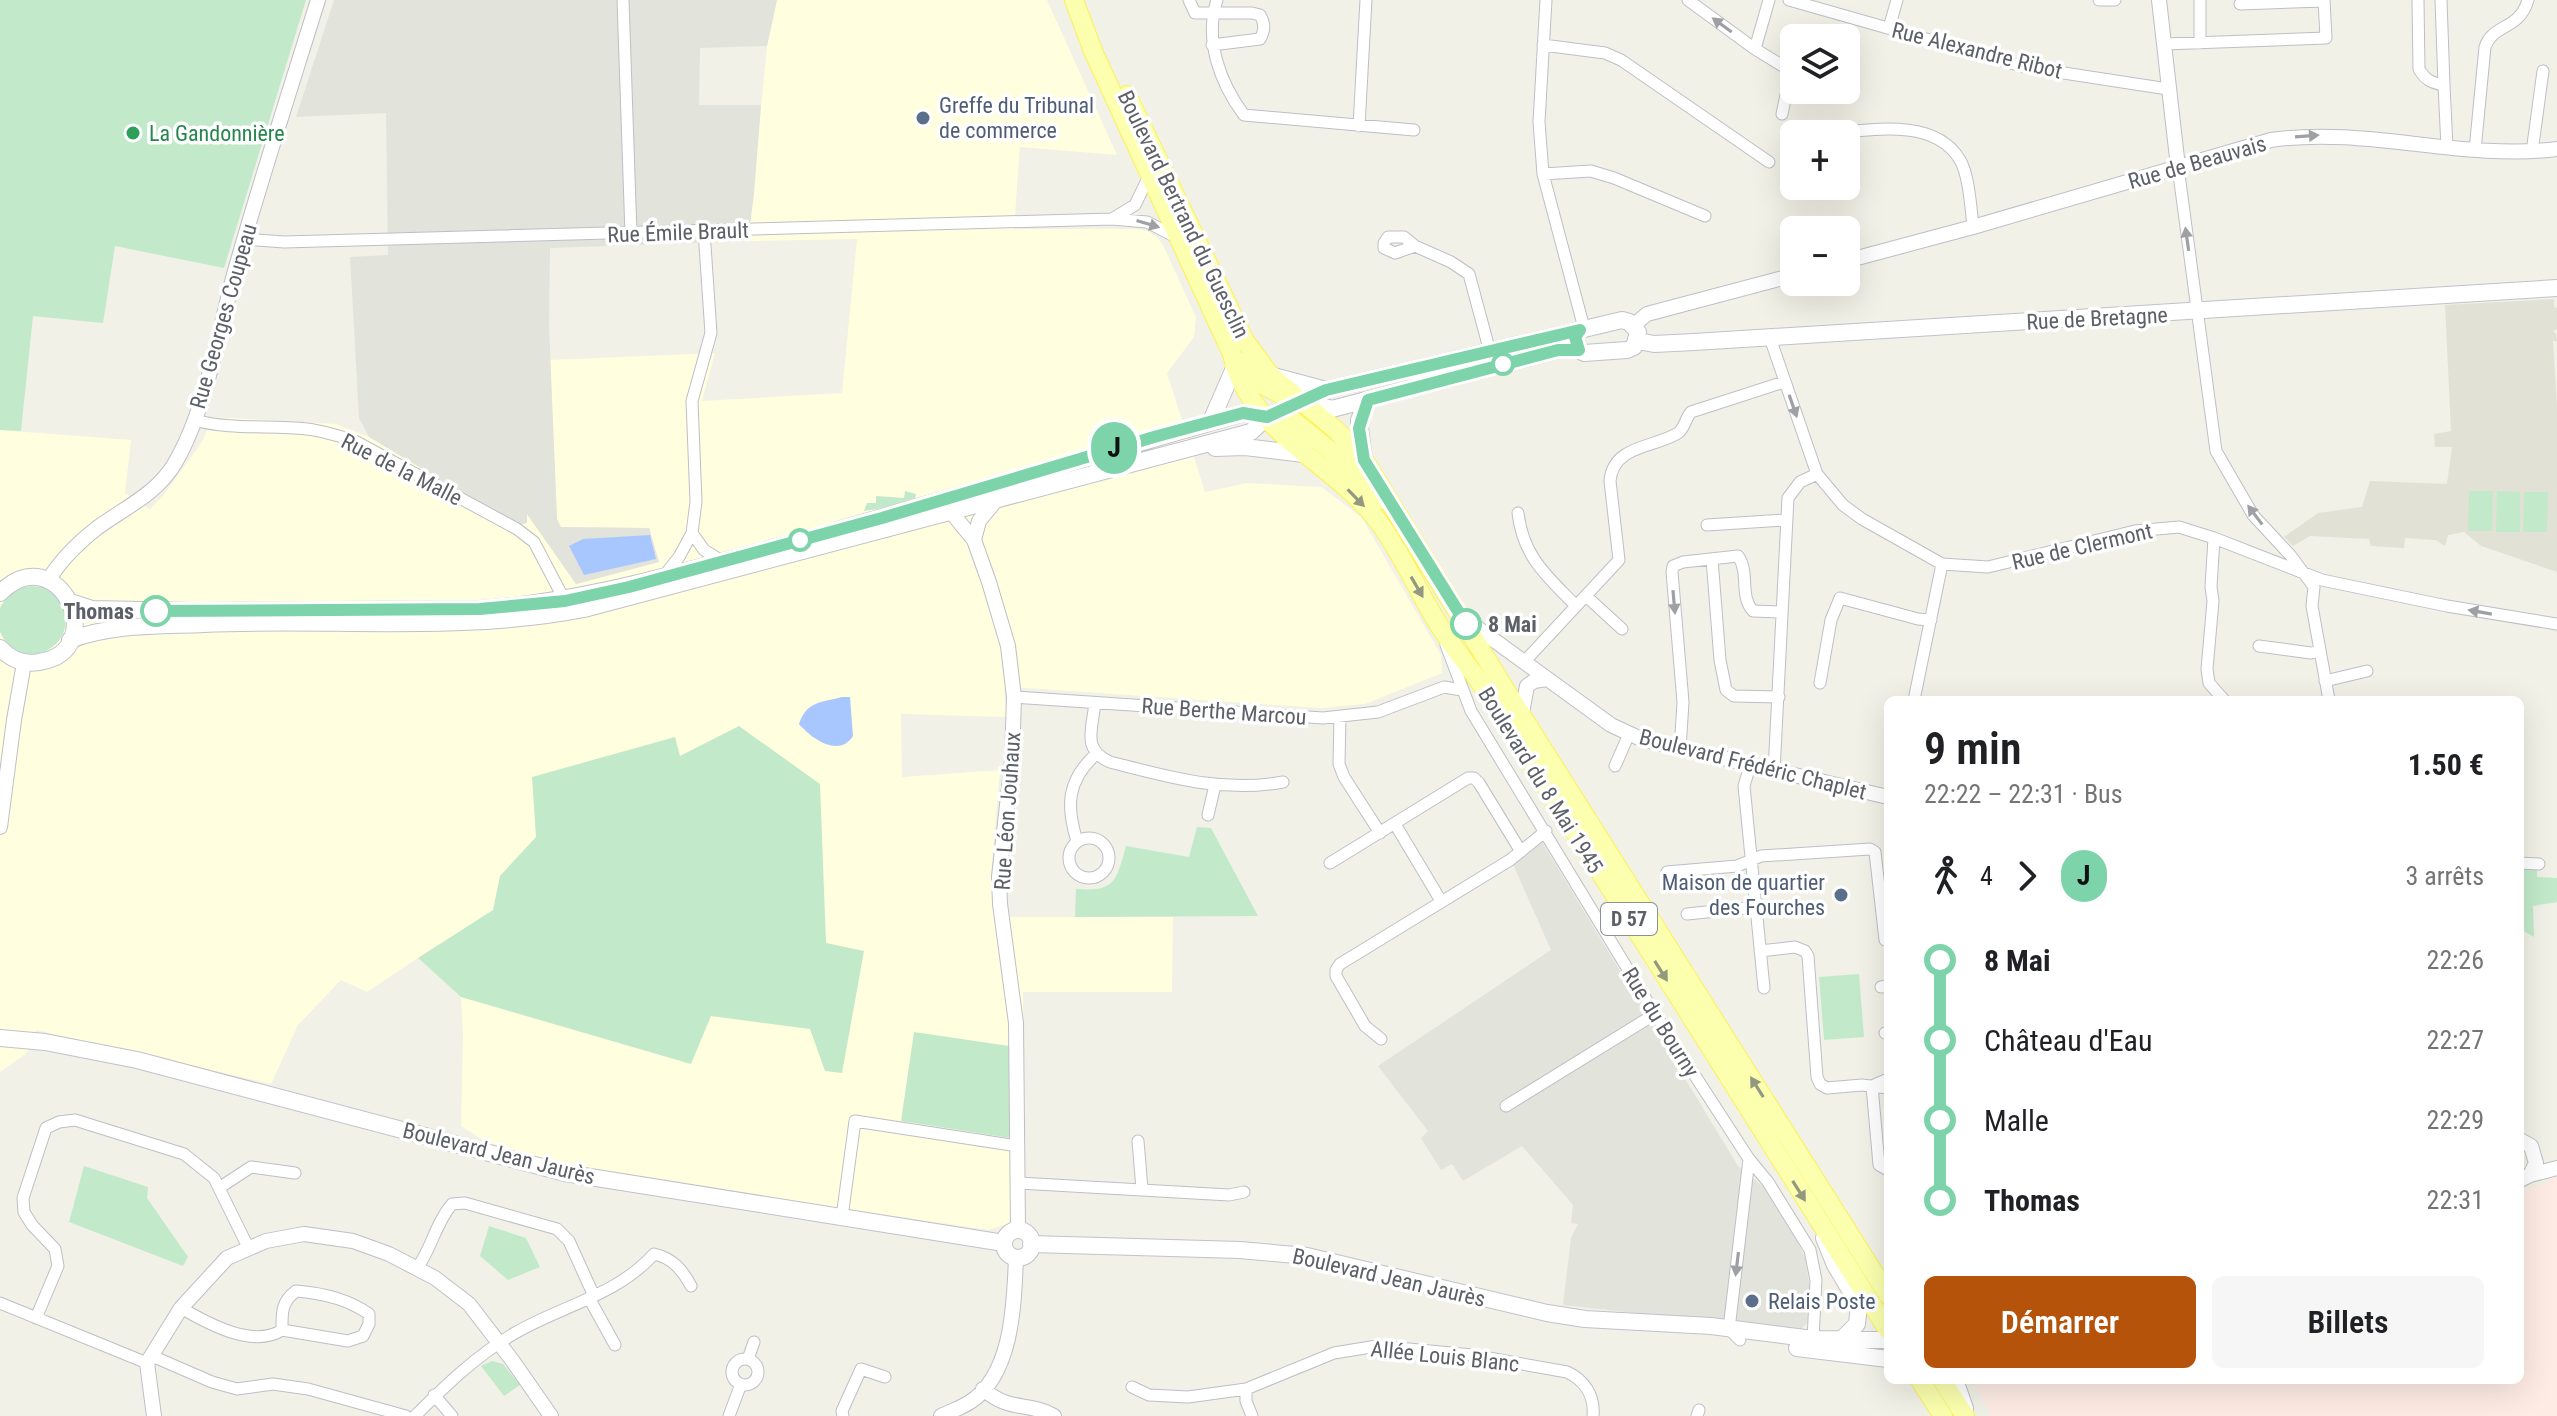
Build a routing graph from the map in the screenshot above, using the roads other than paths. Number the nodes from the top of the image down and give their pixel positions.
1 (318, 0) edge
2 (623, 0) edge
3 (1189, 0) edge
4 (1217, 0) edge
5 (1366, 0) edge
6 (1546, 0) edge
7 (1688, 0) edge
8 (1769, 0) edge
9 (1789, 0) edge
10 (1897, 0) edge
11 (2099, 0) edge
12 (2115, 0) edge
13 (2159, 0) edge
14 (2200, 0) edge
15 (2418, 0) edge
16 (2441, 0) edge
17 (2528, 0) edge
18 (2324, 1) edge
19 (2240, 4) dead end
20 (1078, 8) edge
21 (1212, 15) junction
22 (1889, 28) junction
23 (2200, 43) junction
24 (2164, 44) junction
25 (1212, 45) junction
26 (1543, 45) junction
27 (1755, 49) junction
28 (2543, 71) dead end
29 (2444, 85) junction
30 (2168, 89) junction
31 (1782, 114) dead end
32 (1359, 126) junction
33 (1414, 130) dead end
34 (1860, 132) edge
35 (2447, 147) junction
36 (2557, 149) edge
37 (2475, 150) junction
38 (2532, 152) junction
39 (1769, 162) dead end
40 (2178, 167) junction
41 (1150, 173) junction
42 (1543, 174) junction
43 (1705, 216) dead end
44 (1112, 219) junction
45 (1973, 227) junction
46 (704, 231) junction
47 (631, 234) junction
48 (245, 239) junction
49 (1180, 239) junction
50 (1415, 246) dead end
51 (1860, 257) edge
52 (1780, 279) edge
53 (2557, 288) edge
54 (2197, 312) junction
55 (1582, 329) junction
56 (1636, 333) junction
57 (1770, 338) junction
58 (1579, 350) junction
59 (1490, 352) junction
60 (1234, 360) junction
61 (1270, 375) junction
62 (1784, 382) junction
63 (1326, 390) junction
64 (1368, 400) junction
65 (1302, 401) junction
66 (1267, 417) junction
67 (194, 420) junction
68 (1211, 421) junction
69 (1303, 428) junction
70 (1192, 448) junction
71 (1304, 454) junction
72 (1364, 460) junction
73 (1817, 474) junction
74 (997, 499) junction
75 (951, 512) junction
76 (1395, 513) junction
77 (1518, 513) dead end
78 (1785, 520) junction
79 (1707, 525) dead end
80 (692, 533) junction
81 (2214, 538) junction
82 (974, 540) junction
83 (1712, 559) junction
84 (722, 561) junction
85 (1942, 564) junction
86 (2305, 575) junction
87 (662, 578) junction
88 (48, 581) junction
89 (0, 593) edge
90 (1586, 596) junction
91 (565, 601) junction
92 (71, 602) junction
93 (1576, 606) junction
94 (1782, 612) junction
95 (1462, 618) junction
96 (1931, 620) junction
97 (1438, 622) junction
98 (2557, 624) edge
99 (1622, 629) dead end
100 (70, 640) junction
101 (2259, 646) dead end
102 (0, 648) edge
103 (2320, 651) junction
104 (1524, 662) junction
105 (24, 663) junction
106 (1453, 664) junction
107 (2367, 671) dead end
108 (1547, 679) junction
109 (2325, 681) junction
110 (1820, 683) dead end
111 (1462, 690) junction
112 (1430, 692) junction
113 (1915, 696) edge
114 (2220, 696) edge
115 (2328, 696) edge
116 (1014, 697) junction
117 (1779, 697) junction
118 (1095, 703) junction
119 (1522, 713) junction
120 (1340, 717) junction
121 (1629, 734) junction
122 (1680, 749) junction
123 (1095, 755) junction
124 (1615, 766) dead end
125 (1750, 766) junction
126 (1774, 771) junction
127 (1283, 782) dead end
128 (1215, 785) junction
129 (1884, 796) edge
130 (1208, 815) dead end
131 (1395, 824) junction
132 (0, 827) edge
133 (1546, 831) junction
134 (1380, 833) junction
135 (1077, 841) dead end
136 (1520, 850) junction
137 (1750, 861) junction
138 (1330, 863) dead end
139 (2524, 863) edge
140 (2539, 864) dead end
141 (1667, 872) dead end
142 (1441, 901) junction
143 (1755, 907) junction
144 (1687, 914) dead end
145 (1884, 931) edge
146 (1760, 951) junction
147 (1764, 988) dead end
148 (1655, 1014) junction
149 (0, 1038) edge
150 (1381, 1039) dead end
151 (1884, 1079) edge
152 (1872, 1086) junction
153 (1884, 1088) edge
154 (1506, 1106) dead end
155 (1138, 1141) dead end
156 (2524, 1142) edge
157 (1018, 1146) junction
158 (2536, 1157) junction
159 (1749, 1159) junction
160 (2557, 1166) edge
161 (1884, 1168) edge
162 (295, 1173) dead end
163 (2525, 1178) edge
164 (1019, 1183) junction
165 (219, 1188) junction
166 (1142, 1189) junction
167 (1244, 1192) dead end
168 (842, 1217) junction
169 (1816, 1218) junction
170 (1018, 1230) junction
171 (1004, 1243) junction
172 (1031, 1244) junction
173 (248, 1247) junction
174 (1016, 1258) junction
175 (417, 1268) junction
176 (691, 1286) dead end
177 (1884, 1289) edge
178 (592, 1297) junction
179 (0, 1303) edge
180 (1884, 1307) edge
181 (181, 1308) junction
182 (36, 1318) junction
183 (1884, 1324) edge
184 (282, 1330) junction
185 (1734, 1334) junction
186 (1813, 1339) junction
187 (1842, 1339) junction
188 (1884, 1340) edge
189 (754, 1342) dead end
190 (500, 1343) junction
191 (615, 1345) dead end
192 (1884, 1350) edge
193 (1861, 1356) junction
194 (748, 1359) junction
195 (149, 1360) junction
196 (1884, 1361) edge
197 (885, 1377) dead end
198 (741, 1384) junction
199 (1923, 1384) edge
200 (1933, 1384) edge
201 (1945, 1384) edge
202 (1957, 1384) edge
203 (1132, 1387) dead end
204 (983, 1389) junction
205 (1246, 1389) junction
206 (434, 1395) junction
207 (154, 1416) edge
208 (406, 1416) edge
209 (415, 1416) edge
210 (452, 1416) edge
211 (551, 1416) edge
212 (729, 1416) edge
213 (843, 1416) edge
214 (941, 1416) edge
215 (1054, 1416) edge
216 (1252, 1416) edge
217 (1593, 1416) edge
218 (1943, 1416) edge
219 (1953, 1416) edge
220 (1967, 1416) edge

1 - 48 street, Rue Georges Coupeau
2 - 47 street
3 - 21 street
4 - 21 street
5 - 32 street
6 - 26 street
27 -> 7 street
8 - 27 street
9 - 22 street, Rue Alexandre Ribot
10 - 22 street
11 - 12 street
13 - 24 street
14 - 23 street
15 - 29 street
16 - 29 street
17 - 37 street
18 - 19 street
18 - 23 street
20 - 41 main road, Boulevard Bertrand du Guesclin
20 - 61 main road, Boulevard Bertrand du Guesclin
21 - 25 street
21 - 25 street
22 - 30 street, Rue Alexandre Ribot
23 - 24 street
24 - 30 street
25 - 32 street
26 - 39 street
26 - 42 street
27 - 31 street
28 - 38 street
29 - 35 street
30 - 40 street
32 - 33 street
34 - 45 street
35 - 37 street, Rue de Beauvais
40 -> 35 street, Rue de Beauvais
36 - 38 street, Rue de Beauvais
37 - 38 street, Rue de Beauvais
40 - 45 street, Rue de Beauvais
54 -> 40 street
41 - 44 street
41 - 49 main road, Boulevard Bertrand du Guesclin
42 - 43 street
42 - 55 street
44 - 46 street, Rue Émile Brault
44 -> 49 street, Rue Émile Brault
45 - 51 street, Rue de Beauvais
46 - 47 street, Rue Émile Brault
46 - 80 street
47 - 48 street, Rue Émile Brault
48 - 67 street, Rue Georges Coupeau
49 - 60 main road, Boulevard Bertrand du Guesclin
50 - 59 street
52 - 56 street
53 - 54 main road, Rue de Bretagne
54 - 57 main road, Rue de Bretagne
86 -> 54 street
55 - 56 main road, Rue de Bretagne
55 - 58 main road
55 - 59 main road, Rue de Bretagne
56 - 57 main road, Rue de Bretagne
56 - 58 main road, Rue de Bretagne
57 - 62 street, Rue de Clermont
58 - 64 main road, Rue de Bretagne
59 - 63 main road, Rue de Bretagne
60 - 65 main road
60 - 66 main road, Boulevard Bertrand du Guesclin
60 - 68 main road
61 - 63 main road
61 - 65 main road, Boulevard Bertrand du Guesclin
62 -> 73 street, Rue de Clermont
62 - 90 street
63 - 65 main road, Rue de Bretagne
64 - 65 main road, Rue de Bretagne
64 - 72 main road
65 - 66 main road, Rue de Bretagne
65 - 69 main road
65 - 72 main road, Boulevard du 8 Mai 1945 / D 57
66 - 68 main road, Rue de Bretagne
66 - 69 main road
66 - 70 main road, Rue de Bretagne
66 - 71 main road, Boulevard du 8 Mai 1945 / D 57
67 - 88 street, Rue Georges Coupeau
67 - 91 street, Rue de la Malle
68 - 84 main road, Rue de Bretagne
69 - 71 main road
69 - 76 main road
70 - 71 main road
70 - 74 main road, Rue de Bretagne
71 -> 97 main road, Boulevard du 8 Mai 1945 / D 57
72 - 76 main road, Boulevard du 8 Mai 1945 / D 57
73 - 78 street
73 - 85 street, Rue de Clermont
74 - 75 main road, Rue de Bretagne
74 - 82 street
75 - 82 street, Rue Léon Jouhaux
75 - 100 main road, Rue de Bretagne
76 - 95 main road, Boulevard du 8 Mai 1945 / D 57
77 - 93 street
78 - 79 street
78 - 94 street
80 - 84 street
80 - 87 street
81 - 85 street, Rue de Clermont
81 - 86 street, Rue de Clermont
81 - 114 street
82 - 116 street, Rue Léon Jouhaux
83 - 94 street
83 - 117 street
83 -> 122 street
84 - 87 main road, Rue de Bretagne
85 - 96 street
98 -> 86 street, Rue de Clermont
86 - 103 street
87 - 91 main road, Rue de Bretagne
88 - 89 main road
88 - 92 main road
90 - 93 street
90 - 99 street
91 - 92 main road, Rue de Bretagne
92 - 100 main road
93 - 104 street
94 - 117 street
95 - 104 street, Boulevard Frédéric Chaplet
95 - 119 main road, Boulevard du 8 Mai 1945 / D 57
96 - 110 street
96 - 113 street
97 - 106 street, Rue du Bourny
97 -> 169 main road, Boulevard du 8 Mai 1945 / D 57
100 - 105 main road
101 - 103 street
102 - 105 main road
103 - 109 street
104 - 108 street, Boulevard Frédéric Chaplet
105 - 132 street
106 - 111 street, Rue du Bourny
106 - 112 street, Rue Berthe Marcou
107 - 109 street
108 - 119 street
108 - 121 street, Boulevard Frédéric Chaplet
109 - 115 street
111 - 112 street, Rue Berthe Marcou
111 - 133 street, Rue du Bourny
112 - 120 street, Rue Berthe Marcou
116 - 118 street, Rue Berthe Marcou
116 - 157 street, Rue Léon Jouhaux
117 - 126 street
118 - 120 street, Rue Berthe Marcou
118 - 123 street
177 -> 119 main road, Boulevard du 8 Mai 1945 / D 57
120 - 134 street
121 - 122 street, Boulevard Frédéric Chaplet
121 - 124 street
122 - 125 street, Boulevard Frédéric Chaplet
123 - 128 street
123 - 135 street
125 - 126 street, Boulevard Frédéric Chaplet
125 - 137 street
126 - 129 street, Boulevard Frédéric Chaplet
127 - 128 street
128 - 130 street
131 - 134 street
131 - 136 street
131 - 142 street
133 - 136 street
133 - 148 street, Rue du Bourny
134 - 138 street
136 - 142 street
137 - 141 street
137 - 143 street
137 - 145 street
139 - 140 street
142 - 150 street
143 - 144 street
143 - 146 street
146 - 147 street
146 - 152 street
148 - 154 street
148 - 159 street, Rue du Bourny
149 - 168 main road, Boulevard Jean Jaurès
151 - 152 street
152 - 153 street
152 - 161 street
155 - 166 street
156 - 158 street
157 - 164 street, Rue Léon Jouhaux
157 - 168 street
158 - 160 street
158 - 163 street
159 -> 185 street
159 - 186 street, Rue du Bourny
160 - 163 street
162 - 165 street
164 - 166 street
164 - 170 street, Rue Léon Jouhaux
165 - 173 street
165 - 182 street
166 - 167 street
168 - 171 main road, Boulevard Jean Jaurès
169 - 180 main road
169 - 183 main road, Boulevard du 8 Mai 1945 / D 57
169 - 187 main road
170 - 171 main road
170 - 172 main road
171 - 174 main road
172 - 174 main road
172 - 185 main road, Boulevard Jean Jaurès
173 - 175 street
173 - 181 street
174 - 204 street
175 - 178 street
175 - 190 street
176 - 178 street
178 - 190 street
178 - 191 street
179 - 182 street
181 - 184 street
181 - 195 street
182 - 195 street
184 - 184 street
185 - 186 main road, Boulevard Jean Jaurès
185 - 193 main road, Boulevard Jean Jaurès
186 - 187 main road, Boulevard Jean Jaurès
187 - 188 main road, Boulevard Jean Jaurès
189 - 194 street
190 - 206 street
190 - 211 street
192 - 193 main road
193 - 196 main road, Boulevard Jean Jaurès
194 - 198 street
194 - 198 street
195 - 207 street
195 - 208 street
197 - 213 street
198 - 212 street
199 - 218 main road
200 - 219 main road
201 - 220 main road
202 - 220 street
203 - 205 street, Allée Louis Blanc
204 - 214 street
204 - 215 street
205 - 216 street
205 - 217 street, Allée Louis Blanc
206 - 209 street
206 - 210 street

